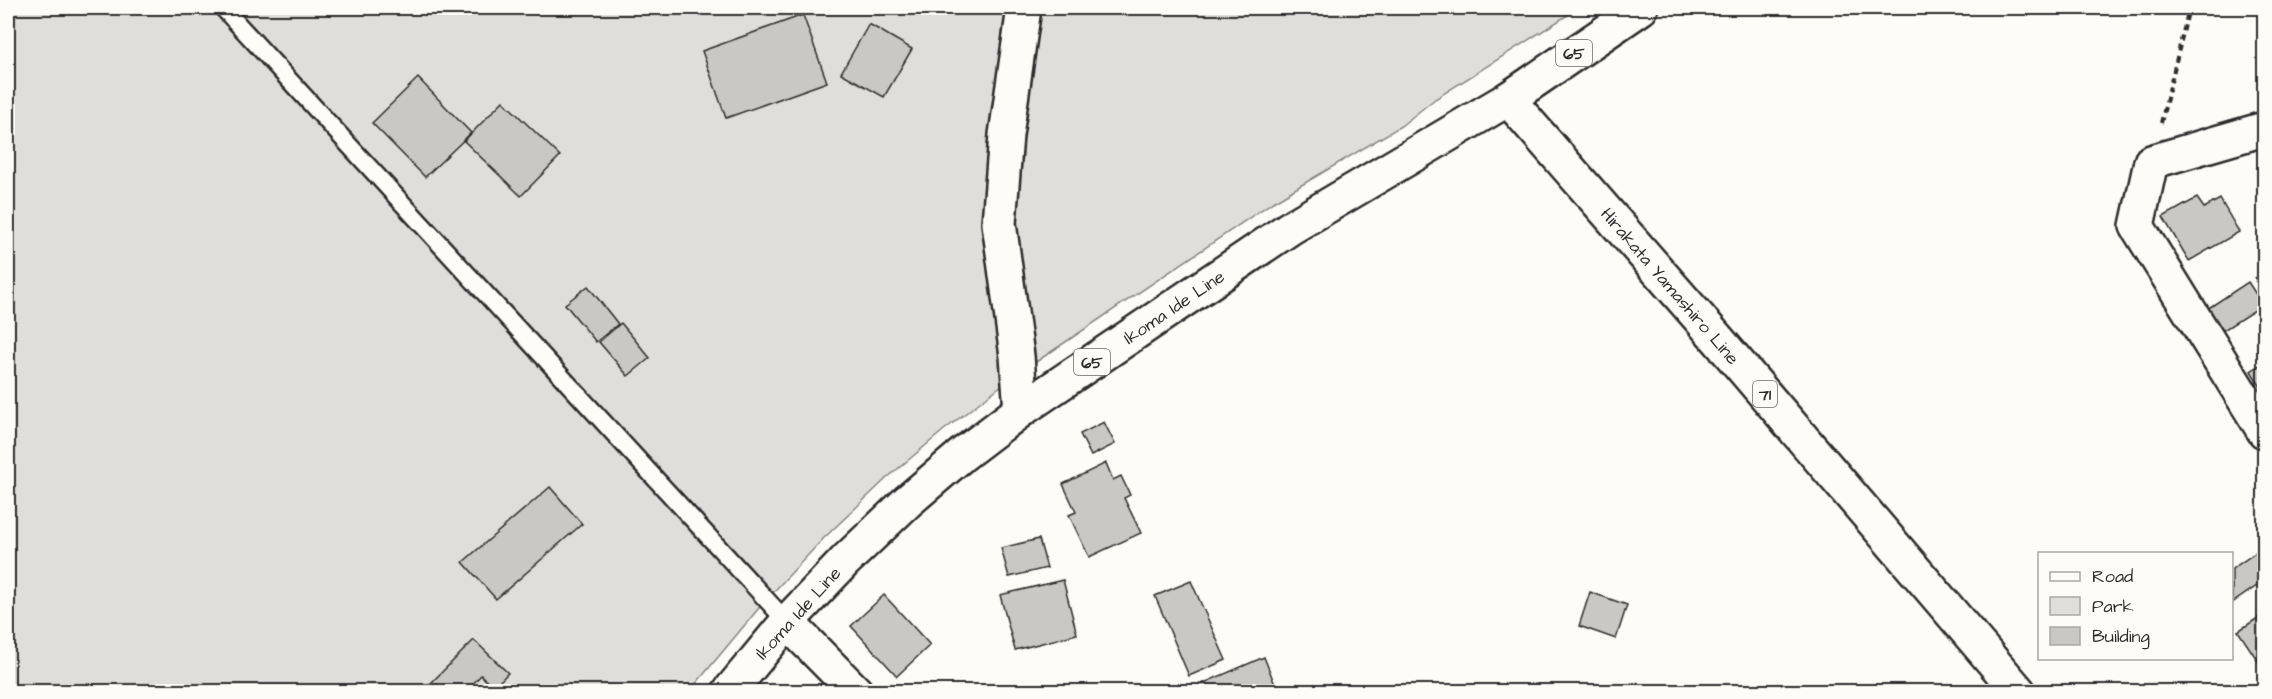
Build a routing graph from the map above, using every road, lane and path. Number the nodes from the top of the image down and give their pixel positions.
1 (223, 8) edge
2 (1024, 8) edge
3 (1641, 8) edge
4 (2189, 8) edge
5 (1508, 99) junction
6 (2265, 129) edge
7 (2151, 162) junction
8 (1021, 410) junction
9 (2265, 431) edge
10 (787, 622) junction
11 (729, 692) edge
12 (856, 692) edge
13 (2019, 692) edge

1 - 10 lane
2 - 8 main road
3 - 5 main road, Ikoma Ide Line / 65
4 - 7 path
5 - 8 main road, Ikoma Ide Line / 65
5 - 13 main road, Hirakata Yamashiro Line / 71
6 - 7 main road
7 - 9 main road
8 - 10 main road, Ikoma Ide Line / 65
10 - 11 main road, Ikoma Ide Line / 65
10 - 12 main road

